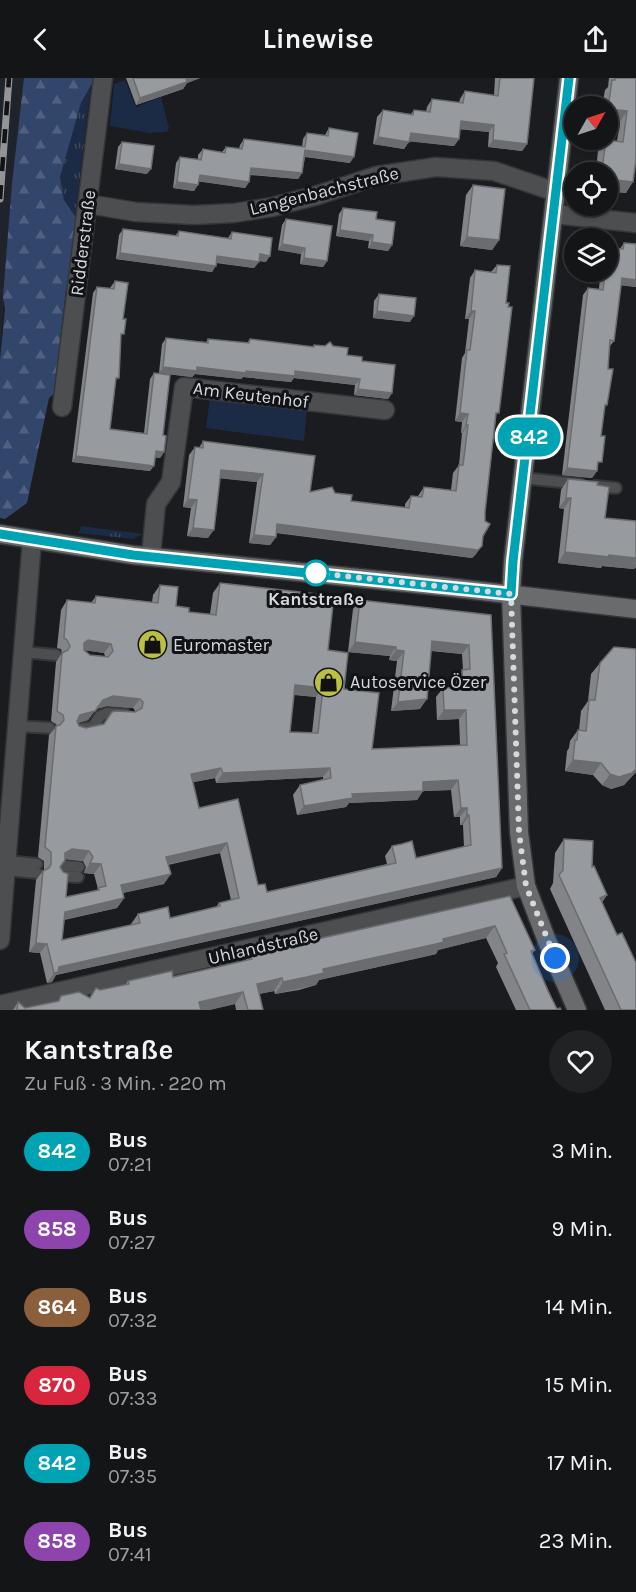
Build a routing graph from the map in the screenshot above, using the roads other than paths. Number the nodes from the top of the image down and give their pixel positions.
1 (102, 78) edge
2 (569, 78) edge
3 (556, 192) junction
4 (88, 204) junction
5 (554, 214) junction
6 (636, 223) edge
7 (62, 407) dead end
8 (385, 410) dead end
9 (523, 478) junction
10 (616, 488) dead end
11 (0, 534) edge
12 (32, 540) junction
13 (151, 556) junction
14 (511, 594) junction
15 (636, 609) edge
16 (23, 652) junction
17 (56, 655) dead end
18 (129, 714) edge
19 (17, 726) junction
20 (50, 728) dead end
21 (78, 730) edge
22 (6, 866) junction
23 (37, 868) dead end
24 (63, 871) edge
25 (78, 872) dead end
26 (526, 886) junction
27 (0, 940) edge
28 (0, 1005) edge
29 (577, 1010) edge

1 - 4 street, Ridderstraße
2 - 3 main road
3 - 4 street, Langenbachstraße
3 - 5 main road
4 - 7 street, Ridderstraße
5 - 6 street
5 - 9 main road
8 - 13 street, Am Keutenhof
9 - 10 lane
9 - 14 main road
11 - 12 main road
12 - 13 main road
12 - 16 street
13 - 14 main road
14 - 15 main road
14 - 26 main road
16 - 17 lane
16 - 19 street
18 - 21 lane
19 - 20 lane
19 - 22 street
22 - 23 lane
22 - 27 street
24 - 25 lane
26 - 28 street, Uhlandstraße
26 - 29 main road

